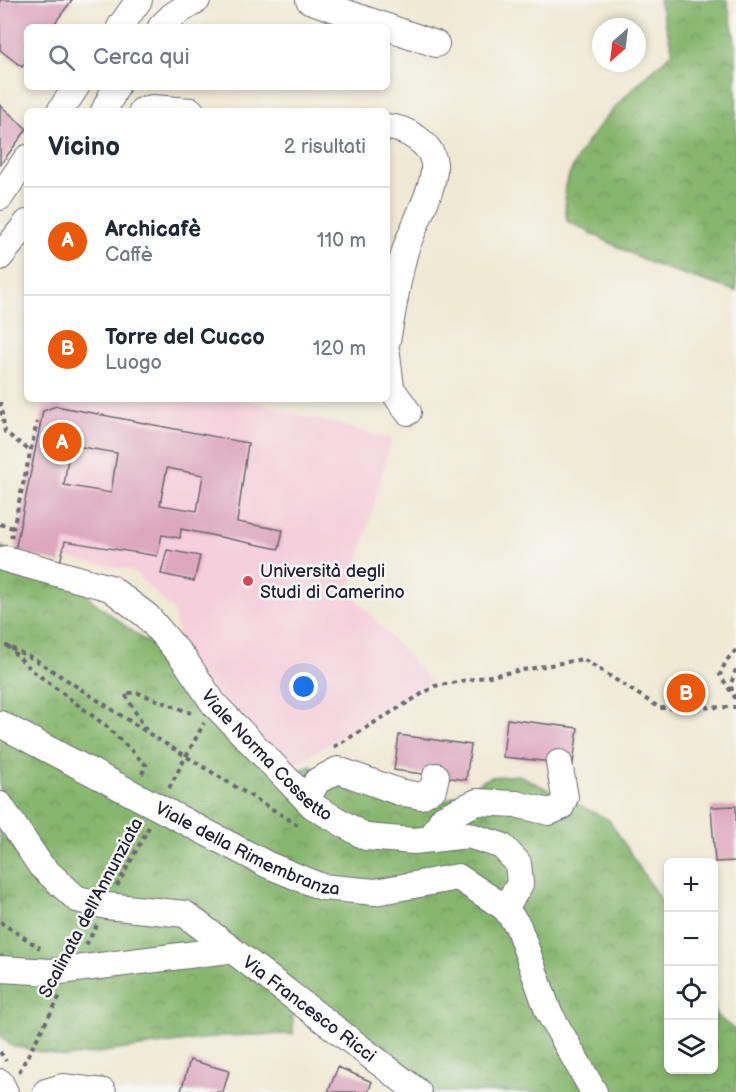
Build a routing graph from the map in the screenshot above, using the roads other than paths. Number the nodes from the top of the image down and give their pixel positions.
1 (140, 0) edge
2 (197, 0) edge
3 (309, 0) edge
4 (122, 24) edge
5 (164, 24) edge
6 (378, 24) edge
7 (390, 28) edge
8 (436, 44) dead end
9 (74, 90) edge
10 (114, 90) edge
11 (62, 108) edge
12 (106, 108) edge
13 (390, 127) edge
14 (24, 162) edge
15 (2, 190) edge
16 (24, 227) edge
17 (0, 257) edge
18 (390, 327) edge
19 (390, 380) edge
20 (408, 412) dead end
21 (6, 559) road end
22 (0, 724) edge
23 (559, 763) dead end
24 (436, 776) dead end
25 (307, 800) junction
26 (0, 805) edge
27 (431, 839) junction
28 (505, 908) junction
29 (228, 950) junction
30 (0, 969) edge
31 (46, 1092) edge
32 (103, 1092) edge
33 (418, 1092) edge
34 (594, 1092) edge

1 - 4 street
2 - 5 street
3 - 6 street
7 - 8 street
9 - 11 street
10 - 12 street
13 - 18 street
14 - 15 street
16 - 17 street
19 - 20 street
21 - 25 street, Viale Norma Cossetto
22 - 28 street, Viale della Rimembranza
23 - 27 street
24 - 25 street
25 - 27 street, Viale Norma Cossetto
26 - 29 street
27 - 28 street, Viale Norma Cossetto
28 - 34 street
29 - 30 street
29 - 33 street, Via Francesco Ricci
31 - 32 street

